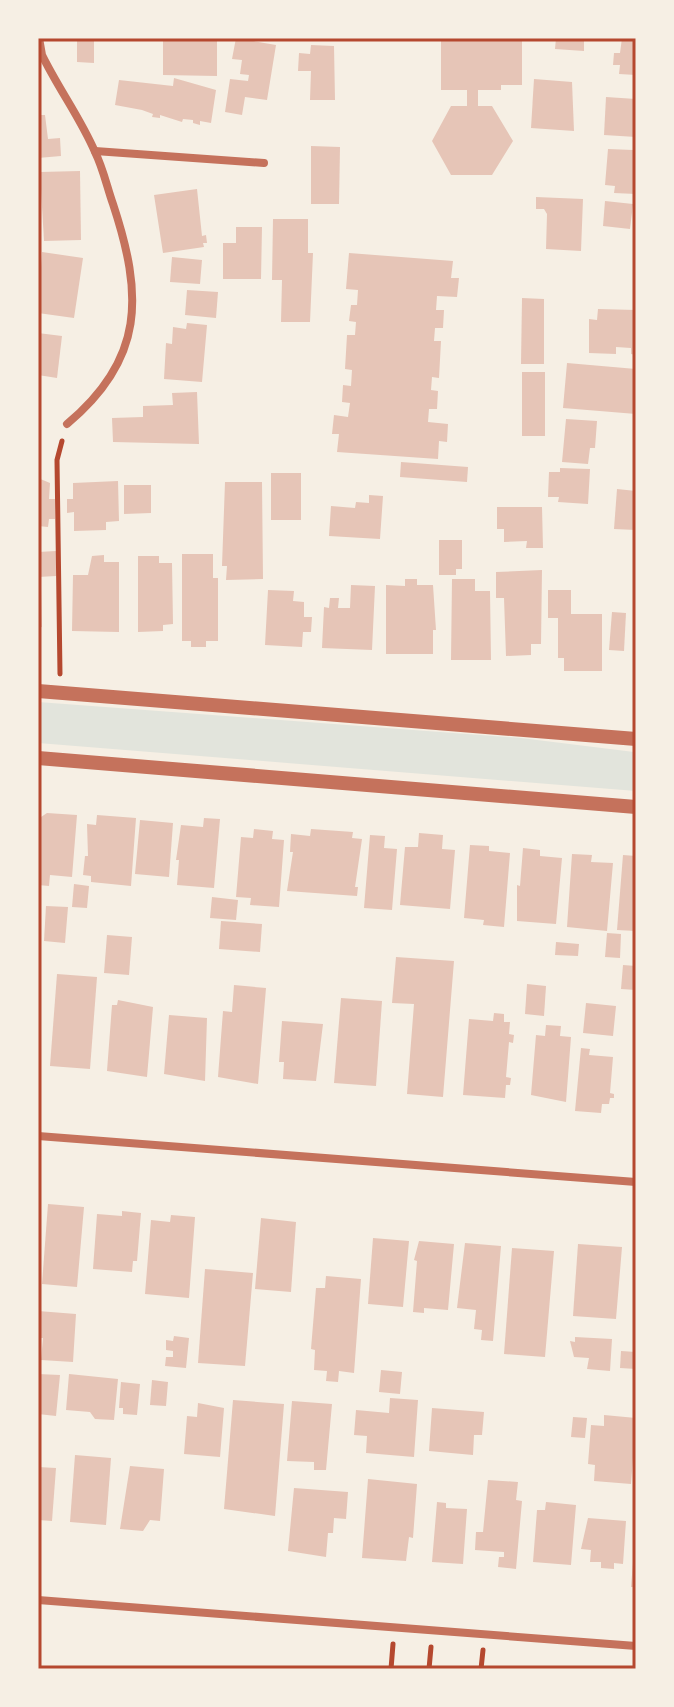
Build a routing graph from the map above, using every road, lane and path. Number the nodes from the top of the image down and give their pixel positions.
1 (39, 38) edge
2 (95, 151) junction
3 (264, 163) dead end
4 (67, 424) joint
5 (38, 691) edge
6 (61, 692) junction
7 (636, 739) edge
8 (38, 758) edge
9 (636, 807) edge
10 (38, 1136) edge
11 (636, 1182) edge
12 (38, 1600) edge
13 (636, 1646) edge

1 - 2 street
2 - 3 street
2 - 4 street
4 - 6 path
5 - 6 street
6 - 7 street
8 - 9 street
10 - 11 street
12 - 13 street

